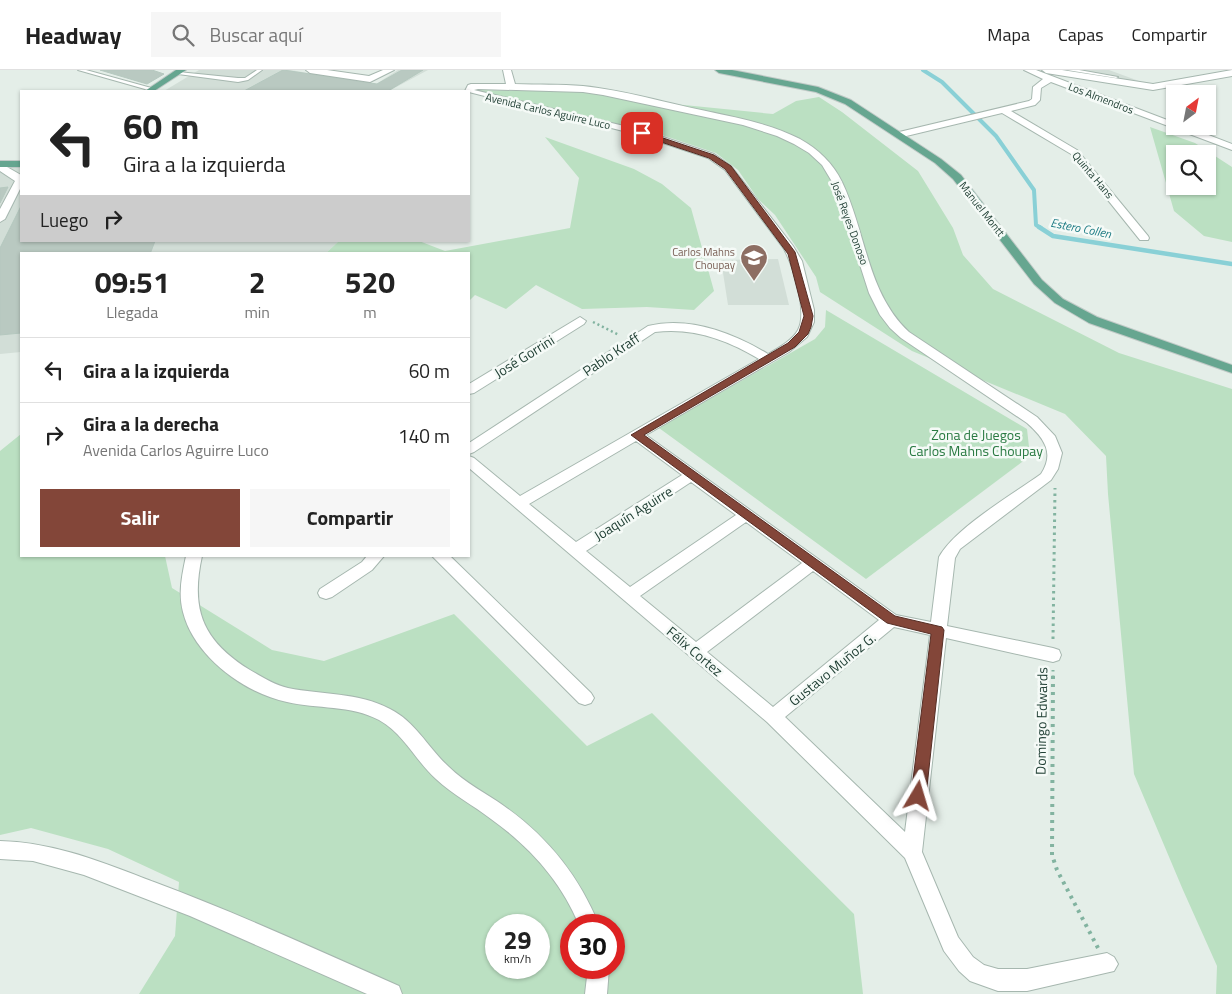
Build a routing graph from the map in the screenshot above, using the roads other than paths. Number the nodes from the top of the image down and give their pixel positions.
1 (80, 70) edge
2 (260, 70) edge
3 (310, 70) edge
4 (390, 70) edge
5 (507, 70) edge
6 (719, 70) edge
7 (1028, 70) edge
8 (1046, 70) edge
9 (1069, 70) edge
10 (1097, 70) edge
11 (180, 71) edge
12 (1232, 74) edge
13 (1116, 77) junction
14 (1051, 79) junction
15 (1142, 86) junction
16 (511, 87) junction
17 (150, 90) edge
18 (469, 90) edge
19 (470, 91) edge
20 (1004, 110) junction
21 (1166, 122) edge
22 (898, 135) junction
23 (1200, 135) edge
24 (1232, 147) edge
25 (0, 165) edge
26 (17, 165) edge
27 (20, 179) edge
28 (0, 219) edge
29 (1144, 238) dead end
30 (580, 321) road end
31 (768, 359) junction
32 (1232, 369) edge
33 (470, 389) edge
34 (636, 435) junction
35 (470, 448) edge
36 (470, 461) edge
37 (692, 476) junction
38 (519, 503) junction
39 (746, 515) junction
40 (575, 550) junction
41 (375, 557) edge
42 (441, 557) edge
43 (195, 558) edge
44 (813, 563) junction
45 (326, 593) dead end
46 (629, 596) junction
47 (892, 620) junction
48 (938, 630) junction
49 (696, 652) junction
50 (1053, 655) road end
51 (584, 698) dead end
52 (773, 717) junction
53 (0, 850) edge
54 (912, 852) junction
55 (584, 914) edge
56 (1107, 964) road end
57 (598, 979) edge
58 (391, 994) edge
59 (596, 994) edge

1 - 17 lane
2 - 11 lane
3 - 4 street
5 - 16 street, Avenida Carlos Aguirre Luco
6 - 22 main road, Manuel Montt
7 - 14 street, Los Almendros
8 - 15 street
9 - 13 lane
10 - 13 street
11 - 17 main road
12 - 15 street
13 - 15 street
14 - 20 street
14 - 21 street, Los Almendros
16 - 18 street, Avenida Carlos Aguirre Luco
16 - 48 street, José Reyes Donoso
19 - 31 street, Avenida Carlos Aguirre Luco
20 - 22 street
20 - 29 street, Quinta Hans
22 - 32 main road, Manuel Montt
23 - 24 street, Los Almendros
25 - 26 main road
25 - 27 street
27 - 28 street
30 - 33 street, José Gorrini
31 - 34 street, Avenida Carlos Aguirre Luco
31 - 35 street, Pablo Kraff
34 - 37 street
34 - 38 street, Avenida Carlos Aguirre Luco
36 - 38 street, Félix Cortez
37 - 39 street
37 - 40 street, Joaquín Aguirre
38 - 40 street, Félix Cortez
39 - 44 street
39 - 46 street
40 - 46 street, Félix Cortez
41 - 45 street
42 - 51 street
43 - 55 street
44 - 47 street
44 - 49 street
46 - 49 street, Félix Cortez
47 - 48 street
47 - 52 street, Gustavo Muñoz G.
48 - 50 street
48 - 54 street
49 - 52 street, Félix Cortez
52 - 54 street, Félix Cortez
53 - 58 street
54 - 56 street
57 - 59 street

